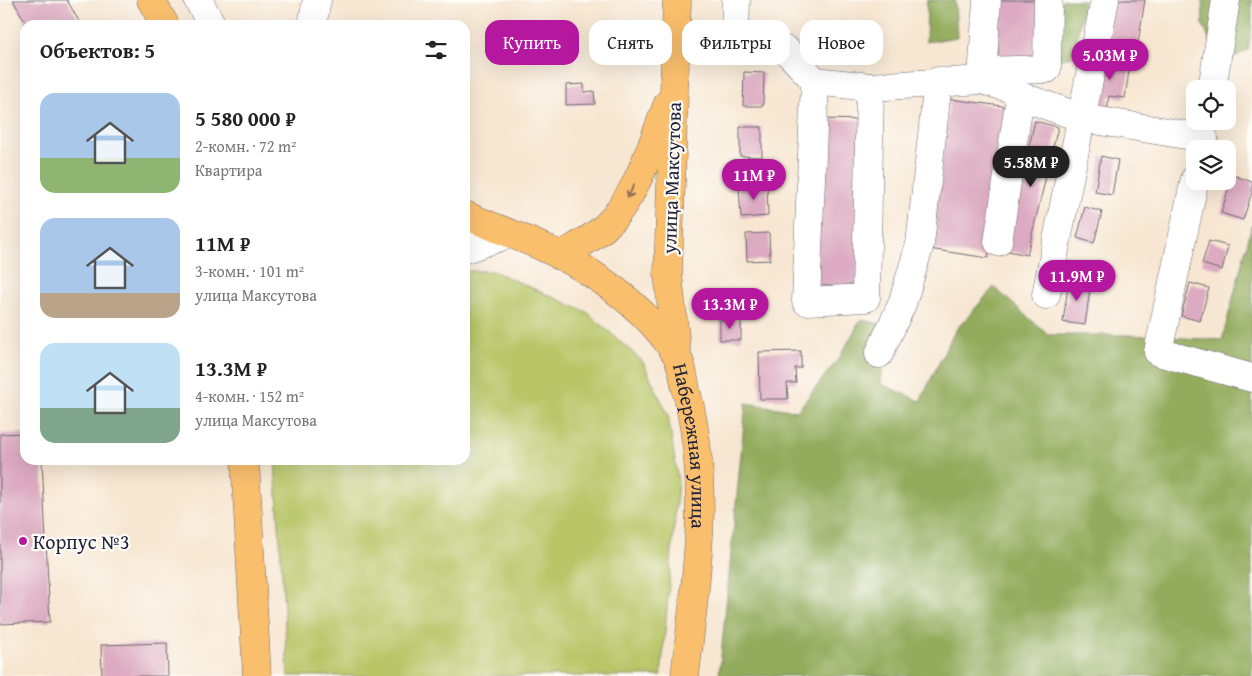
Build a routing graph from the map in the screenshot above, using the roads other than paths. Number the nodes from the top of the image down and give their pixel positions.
1 (151, 0) edge
2 (198, 0) edge
3 (317, 0) edge
4 (677, 0) edge
5 (736, 0) edge
6 (987, 0) edge
7 (1048, 0) edge
8 (1105, 0) edge
9 (1226, 0) edge
10 (162, 20) edge
11 (209, 20) edge
12 (313, 20) edge
13 (983, 76) junction
14 (1213, 80) edge
15 (815, 81) junction
16 (938, 81) junction
17 (870, 87) junction
18 (674, 88) junction
19 (1020, 96) junction
20 (1082, 118) junction
21 (1204, 136) edge
22 (1193, 190) edge
23 (470, 217) edge
24 (509, 234) junction
25 (998, 242) dead end
26 (470, 248) edge
27 (560, 256) junction
28 (1046, 295) dead end
29 (879, 354) dead end
30 (677, 356) junction
31 (1252, 378) edge
32 (245, 465) edge
33 (257, 676) edge
34 (684, 676) edge

1 - 10 main road
2 - 11 street
3 - 12 street
4 - 18 main road, улица Максутова
5 - 15 street
6 - 13 street
7 - 13 street
8 - 20 street
9 - 14 street
13 - 16 street
13 - 19 street
15 - 17 street
15 - 17 street
16 - 17 street
16 - 29 street
18 -> 27 main road
18 - 30 main road, улица Максутова
19 - 20 street
19 - 25 street
20 - 21 street
20 - 28 street
22 - 31 street
23 - 24 main road, Набережная улица
24 - 26 street
24 - 27 main road, Набережная улица
27 - 30 main road, Набережная улица
30 - 34 main road, Набережная улица
32 - 33 main road

